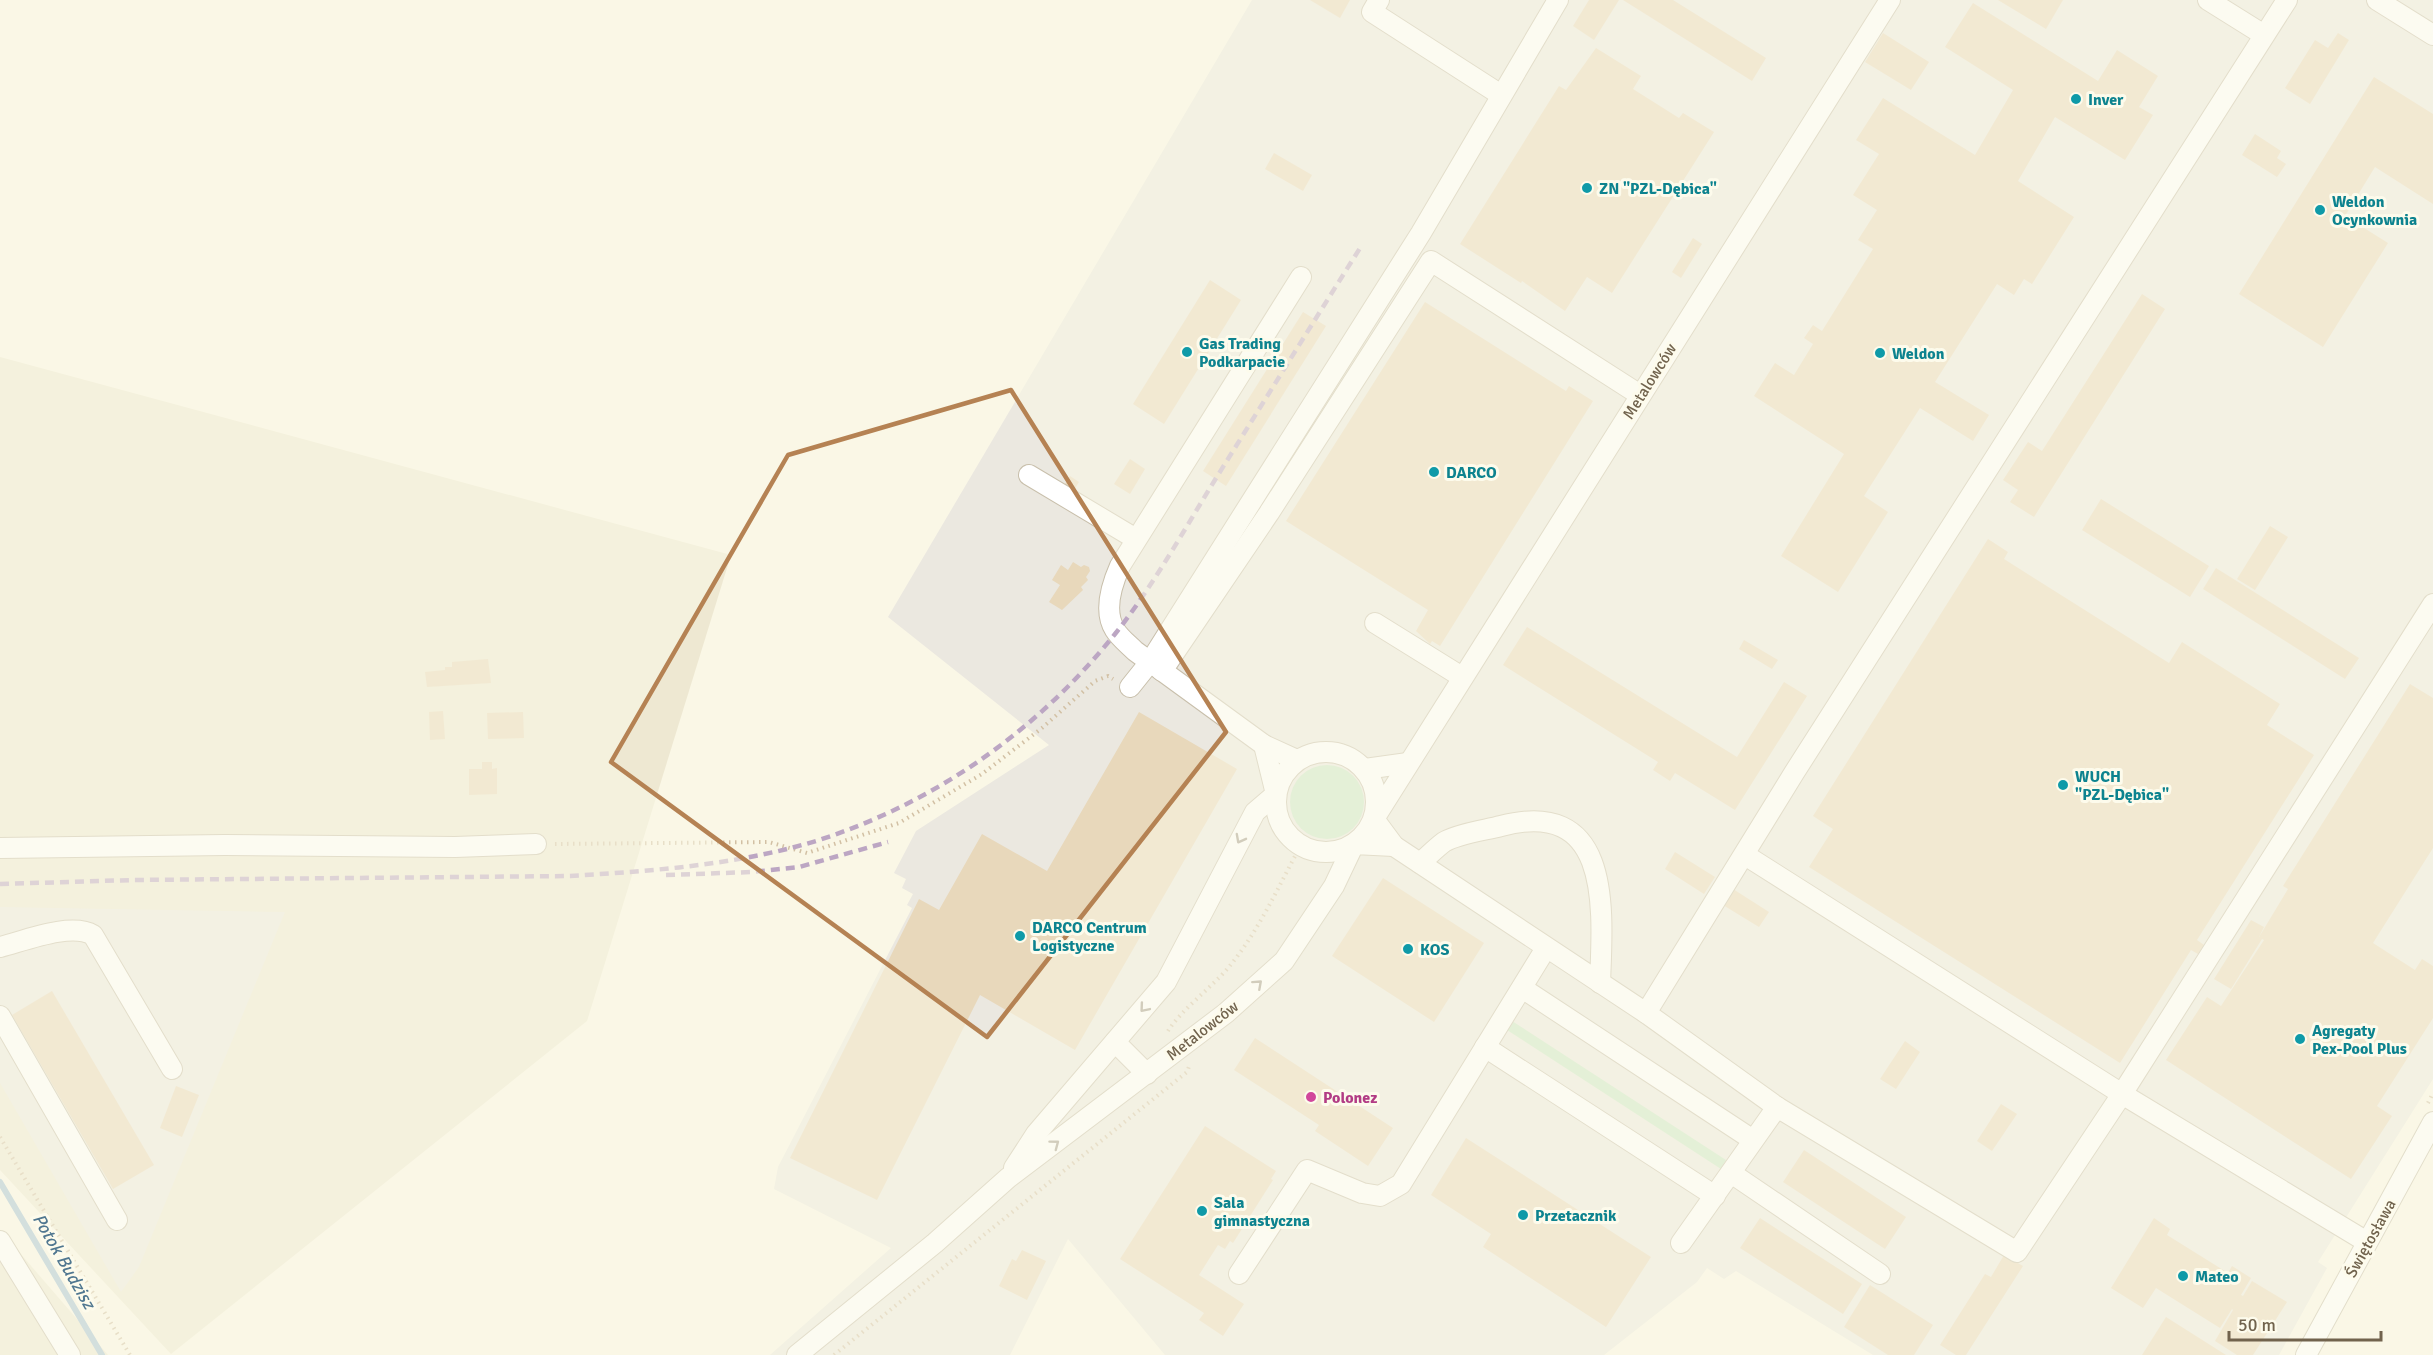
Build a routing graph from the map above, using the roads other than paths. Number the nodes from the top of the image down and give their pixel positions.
1 (1379, 0) edge
2 (1558, 0) edge
3 (1890, 0) edge
4 (2208, 0) edge
5 (2287, 0) edge
6 (2377, 0) edge
7 (2265, 35) junction
8 (2433, 35) edge
9 (1502, 95) junction
10 (1301, 277) dead end
11 (1640, 395) junction
12 (1029, 475) dead end
13 (1136, 539) junction
14 (2433, 604) edge
15 (1375, 623) dead end
16 (1156, 666) junction
17 (1462, 677) junction
18 (1130, 687) road end
19 (1264, 745) junction
20 (1297, 760) junction
21 (1408, 763) junction
22 (1365, 769) junction
23 (1276, 794) junction
24 (1374, 819) junction
25 (536, 844) road end
26 (1354, 844) junction
27 (1394, 846) junction
28 (0, 848) edge
29 (1745, 855) junction
30 (1420, 863) junction
31 (0, 947) edge
32 (1546, 948) junction
33 (1600, 983) junction
34 (1522, 988) junction
35 (1646, 1013) junction
36 (0, 1016) edge
37 (1115, 1042) junction
38 (1485, 1047) junction
39 (172, 1069) dead end
40 (1147, 1074) junction
41 (2122, 1094) junction
42 (1778, 1107) junction
43 (2433, 1122) edge
44 (1753, 1140) junction
45 (1731, 1173) junction
46 (1008, 1178) junction
47 (1714, 1196) junction
48 (117, 1220) dead end
49 (0, 1241) edge
50 (2367, 1242) junction
51 (1681, 1243) dead end
52 (1239, 1274) dead end
53 (1880, 1274) dead end
54 (70, 1355) edge
55 (797, 1355) edge
56 (2306, 1355) edge

1 - 9 street
2 - 9 street
3 - 11 street, Metalowców
4 - 7 street
5 - 7 street
6 - 8 street
7 - 29 street
9 - 16 street
10 - 13 street
11 - 16 street
11 - 17 street, Metalowców
12 - 13 street
13 - 16 street
14 - 41 street
15 - 17 street
16 - 18 street
16 - 19 street
17 - 21 street, Metalowców
19 - 20 street
19 - 23 street
20 - 22 street
20 - 23 street, Metalowców
21 - 22 street
21 - 24 street, Metalowców
22 - 24 street
23 - 26 street
23 -> 37 street, Metalowców
24 - 26 street, Metalowców
24 - 27 street
25 - 28 street
26 - 27 street
40 -> 26 street, Metalowców
27 - 30 street
29 - 35 street
29 - 41 street
30 - 32 street
30 - 33 street
31 - 39 street
32 - 33 street
32 - 34 street
33 - 35 street
34 - 38 street
34 - 44 street
35 - 42 street
36 - 48 street
37 - 40 street
37 - 46 street, Metalowców
38 - 47 street
38 - 52 street
46 -> 40 street, Metalowców
41 - 42 street
41 - 50 street
42 - 44 street
43 - 50 street, Świętosława
44 - 45 street
45 - 47 street
45 - 53 street
46 - 55 street, Metalowców
47 - 51 street
49 - 54 street
50 - 56 street, Świętosława

